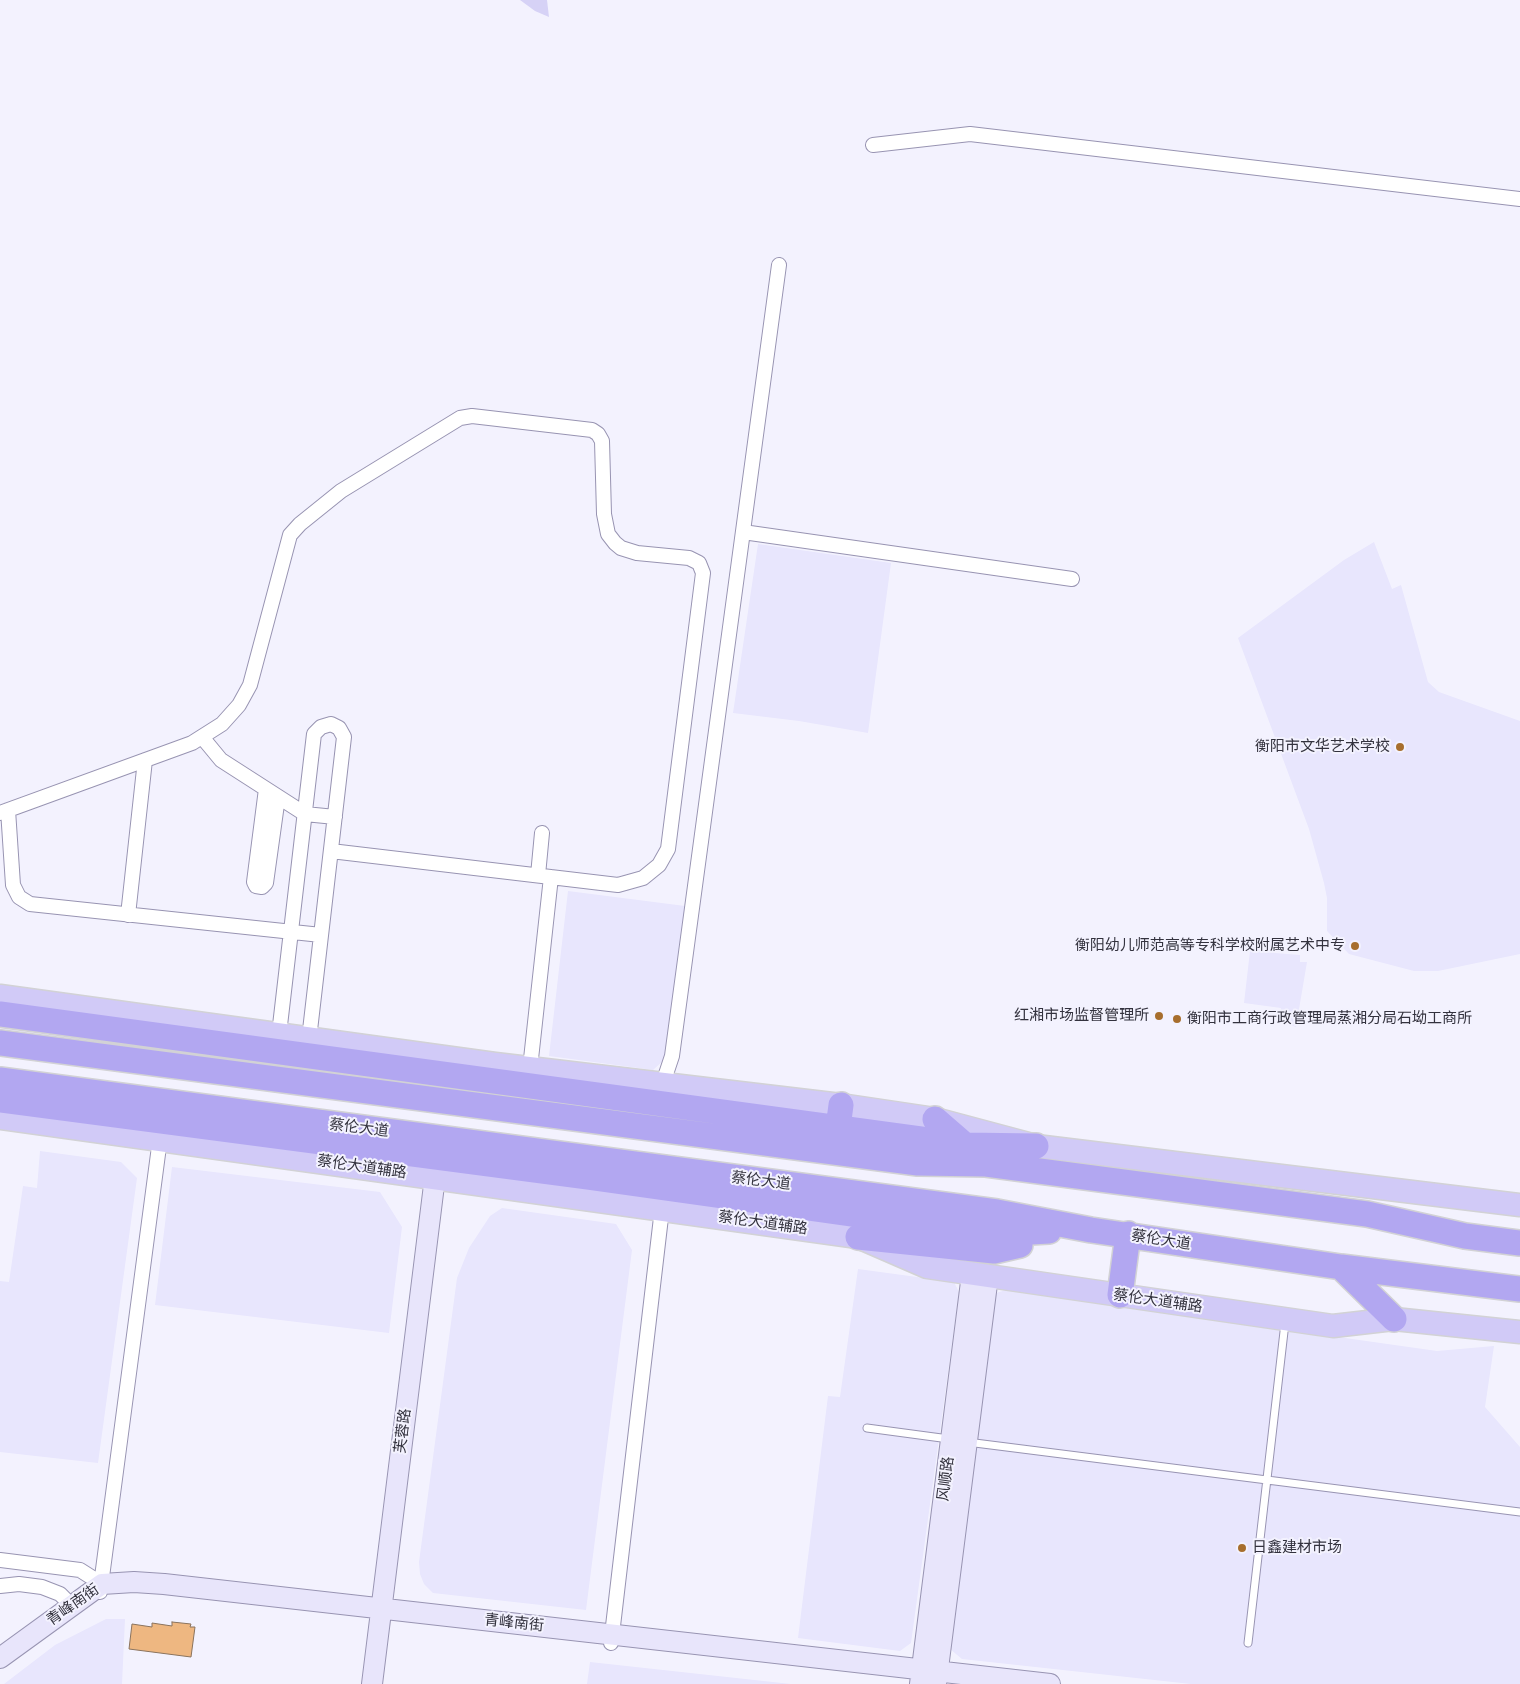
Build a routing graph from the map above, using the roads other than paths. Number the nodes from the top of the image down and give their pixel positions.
1 (873, 145) dead end
2 (1520, 200) edge
3 (779, 265) dead end
4 (743, 532) junction
5 (1072, 579) dead end
6 (202, 737) junction
7 (145, 760) junction
8 (266, 789) junction
9 (278, 797) junction
10 (4, 811) edge
11 (305, 814) junction
12 (335, 817) junction
13 (542, 833) dead end
14 (331, 851) junction
15 (544, 876) junction
16 (128, 915) junction
17 (291, 932) junction
18 (321, 936) junction
19 (0, 996) edge
20 (0, 1014) edge
21 (272, 1039) junction
22 (309, 1039) junction
23 (0, 1043) edge
24 (530, 1068) junction
25 (0, 1080) edge
26 (662, 1094) junction
27 (0, 1100) edge
28 (840, 1116) junction
29 (0, 1118) edge
30 (935, 1119) junction
31 (161, 1130) junction
32 (964, 1145) junction
33 (1036, 1146) junction
34 (986, 1164) junction
35 (442, 1168) junction
36 (663, 1198) junction
37 (1520, 1205) edge
38 (759, 1211) junction
39 (1367, 1214) junction
40 (1520, 1227) edge
41 (1091, 1230) junction
42 (1128, 1234) junction
43 (858, 1236) junction
44 (1520, 1243) edge
45 (1341, 1267) junction
46 (980, 1275) junction
47 (1520, 1289) edge
48 (1120, 1295) junction
49 (1520, 1306) edge
50 (1394, 1318) junction
51 (1286, 1319) junction
52 (1520, 1332) edge
53 (867, 1428) dead end
54 (959, 1441) junction
55 (1266, 1480) junction
56 (1520, 1512) edge
57 (0, 1560) edge
58 (0, 1586) edge
59 (101, 1588) junction
60 (72, 1606) junction
61 (387, 1614) junction
62 (612, 1639) junction
63 (1248, 1643) dead end
64 (0, 1658) edge
65 (0, 1667) edge
66 (929, 1678) edge
67 (372, 1684) edge
68 (385, 1684) edge
69 (966, 1684) edge
70 (1050, 1684) edge

1 - 2 street
3 - 4 street
4 - 5 street
4 - 26 street
6 - 7 street
6 - 8 street
6 - 15 street
7 - 10 street
7 - 16 street
8 - 9 street
8 - 9 street
9 - 11 street
10 - 16 street
11 - 12 street
11 - 12 street
11 - 17 street
12 - 14 street
13 - 15 street
14 - 15 street
14 - 18 street
15 - 24 street
16 - 17 street
17 - 18 street
17 - 21 street
18 - 22 street
19 - 21 main road
20 - 21 highway
21 - 22 main road
21 - 26 highway
22 - 24 main road
23 - 34 highway
24 - 26 main road
25 - 41 highway, 蔡伦大道
26 - 28 highway
27 - 31 highway
28 - 30 main road
28 - 32 highway
29 - 31 main road
30 - 32 highway
30 - 33 main road
31 - 35 highway
31 - 59 street
32 - 33 highway
32 - 34 highway
33 - 37 main road
34 - 39 highway
35 - 36 highway
35 - 61 street, 芙蓉路
36 - 38 highway
36 - 62 street
38 - 41 highway
38 - 43 main road, 蔡伦大道辅路
39 - 40 highway
39 - 44 highway
41 - 42 highway, 蔡伦大道
41 - 43 highway
42 - 45 highway, 蔡伦大道
42 - 48 highway
43 - 46 main road, 蔡伦大道辅路
45 - 47 highway, 蔡伦大道
45 - 49 highway
45 - 50 highway
46 - 48 main road, 蔡伦大道辅路
46 - 54 street, 风顺路
48 - 51 main road, 蔡伦大道辅路
50 - 51 main road, 蔡伦大道辅路
50 - 52 main road, 蔡伦大道辅路
51 - 55 lane
53 - 54 lane
54 - 55 lane
54 - 66 street, 风顺路
55 - 56 lane
55 - 63 lane
57 - 59 street
58 - 60 street
59 - 60 street, 青峰南街
59 - 61 street, 青峰南街
59 - 65 street, 青峰南街
60 - 64 street, 青峰南街
61 - 62 street, 青峰南街
61 - 67 street, 芙蓉路
61 - 68 street, 芙蓉路
62 - 66 street, 青峰南街
66 - 69 street, 青峰南街
66 - 70 street, 青峰南街

